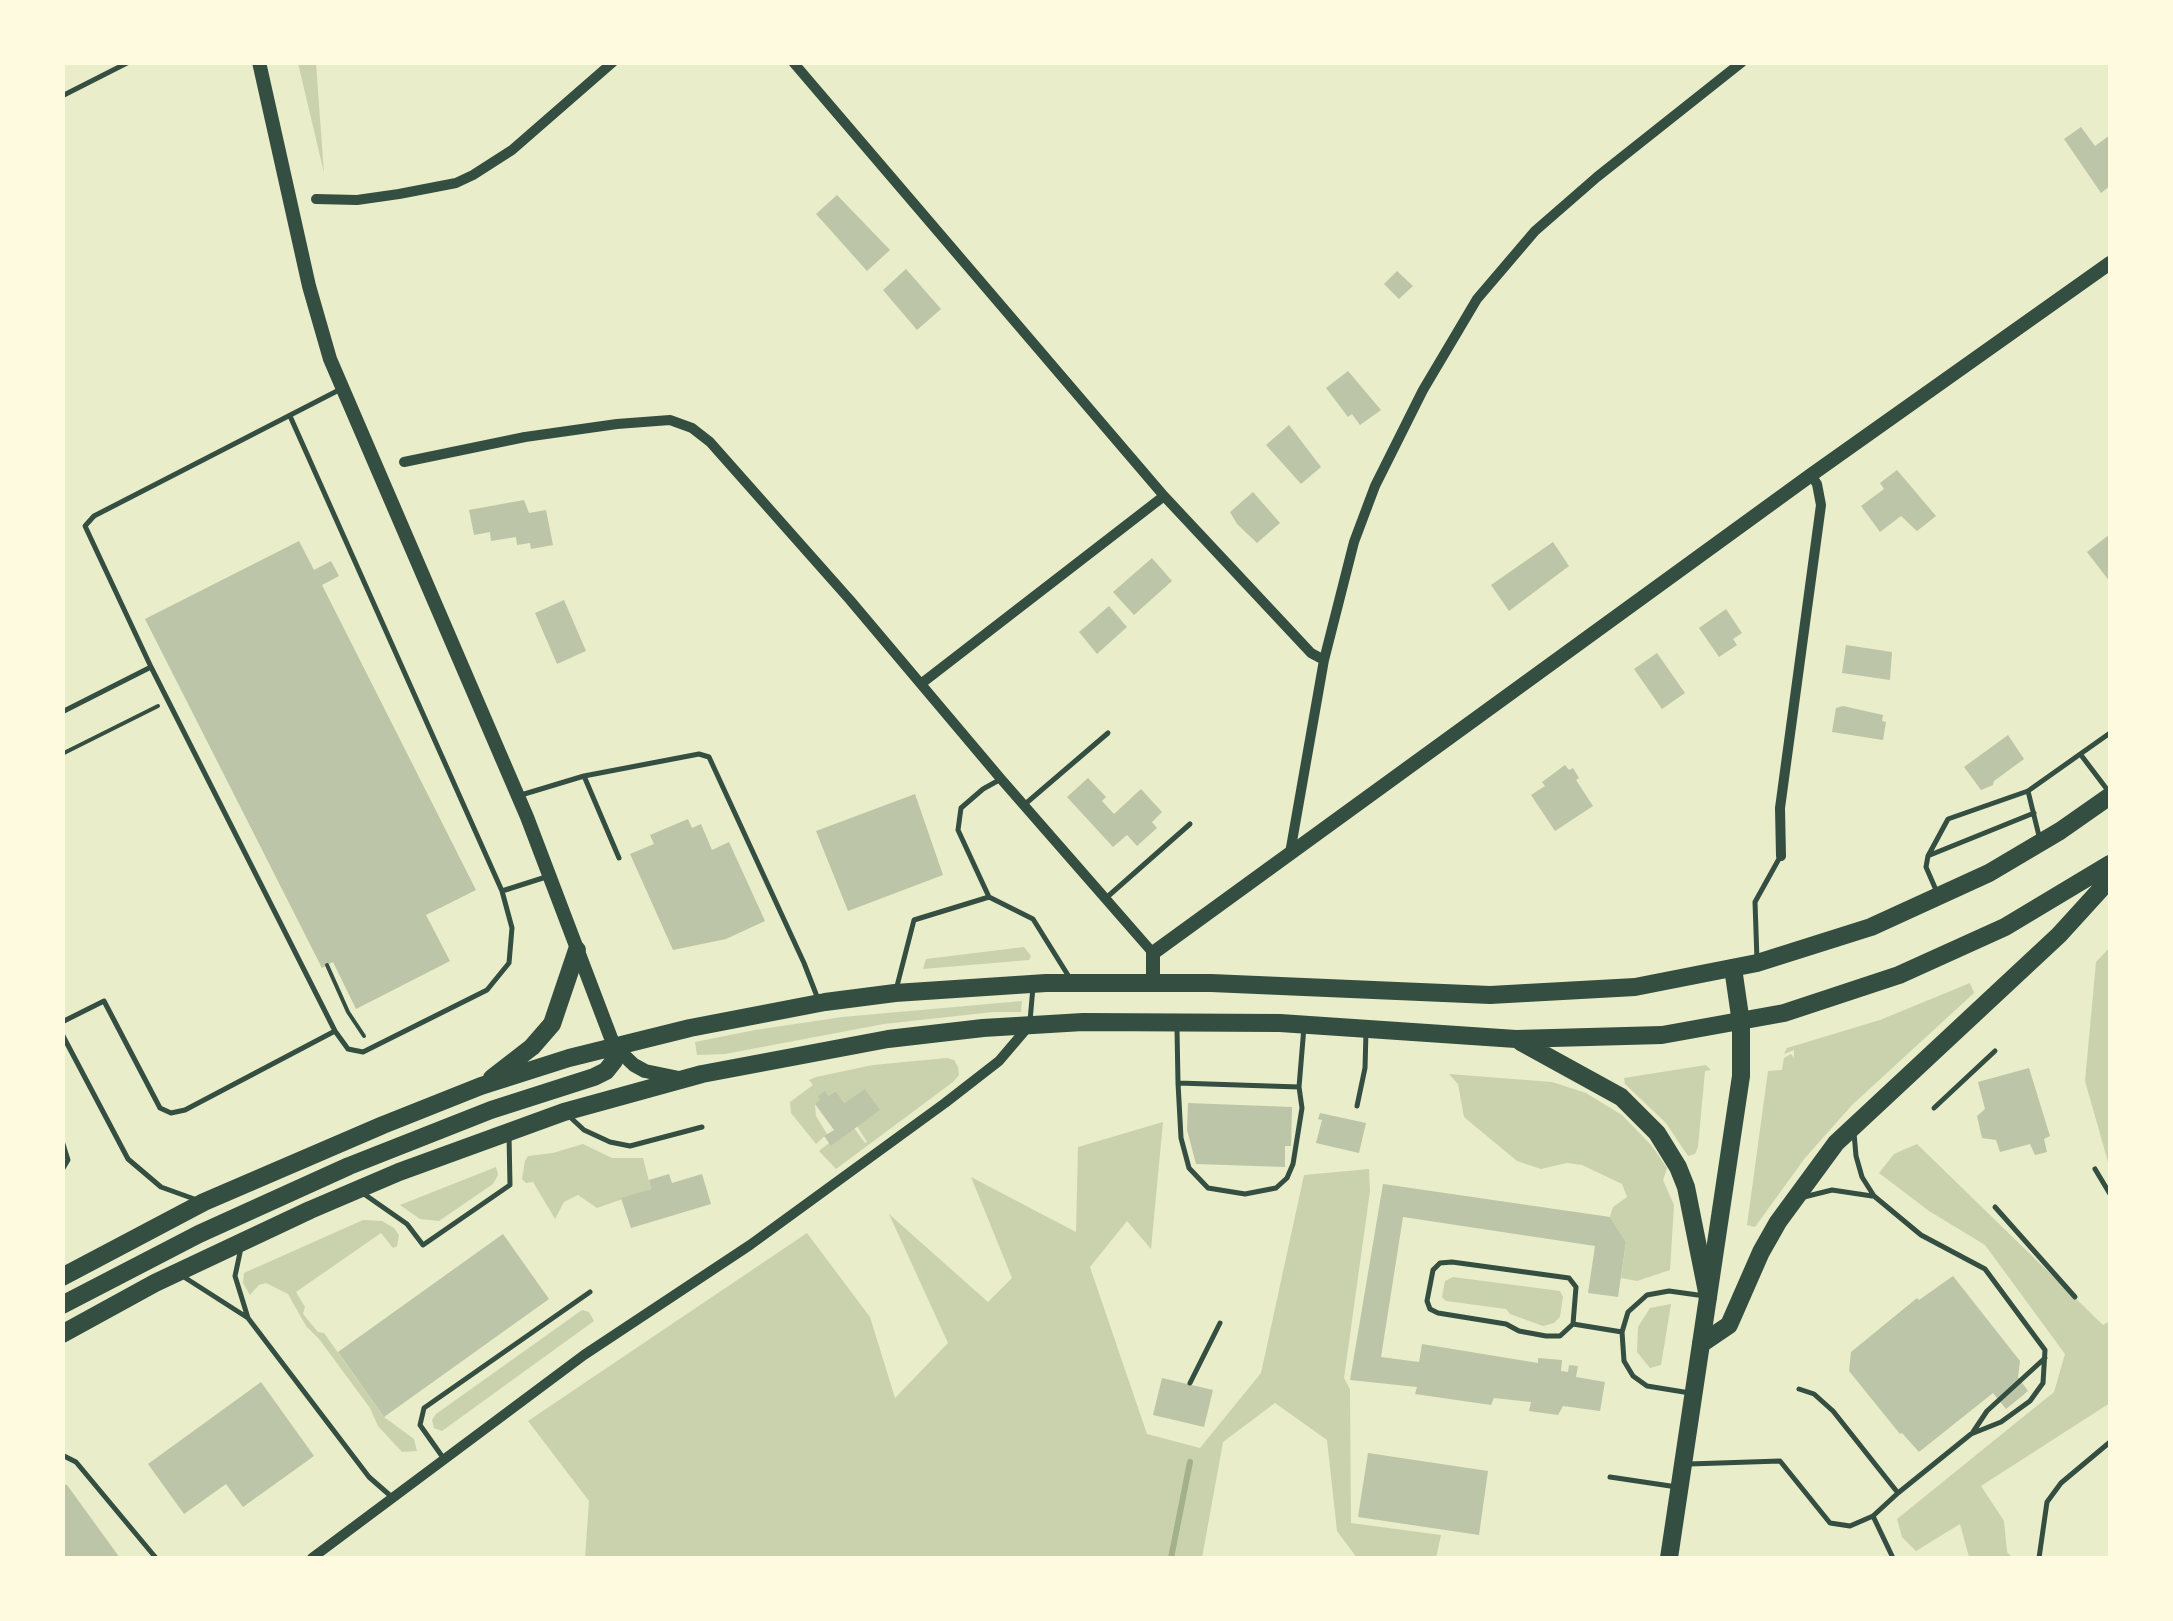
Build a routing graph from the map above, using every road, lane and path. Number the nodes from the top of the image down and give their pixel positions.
1 (129, 62) edge
2 (259, 62) edge
3 (613, 62) edge
4 (793, 62) edge
5 (1742, 62) edge
6 (62, 96) edge
7 (316, 198) dead end
8 (2110, 264) edge
9 (342, 389) junction
10 (290, 416) junction
11 (404, 462) dead end
12 (1812, 475) junction
13 (1164, 496) junction
14 (1324, 660) junction
15 (151, 667) junction
16 (922, 683) junction
17 (158, 706) dead end
18 (62, 712) edge
19 (1108, 733) dead end
20 (2110, 734) edge
21 (62, 754) edge
22 (2081, 755) junction
23 (584, 776) junction
24 (1001, 779) junction
25 (2028, 790) junction
26 (2110, 795) edge
27 (518, 796) junction
28 (1024, 805) junction
29 (2034, 813) junction
30 (1190, 824) dead end
31 (2041, 842) junction
32 (1290, 854) junction
33 (1781, 856) joint
34 (1928, 856) junction
35 (619, 858) dead end
36 (2110, 864) edge
37 (550, 876) junction
38 (2110, 878) edge
39 (502, 891) junction
40 (989, 897) junction
41 (1939, 897) junction
42 (1106, 898) junction
43 (577, 950) junction
44 (1154, 952) junction
45 (1757, 962) junction
46 (327, 966) dead end
47 (1732, 968) junction
48 (1154, 982) junction
49 (1072, 983) junction
50 (1033, 984) junction
51 (895, 993) junction
52 (819, 1003) junction
53 (1177, 1021) junction
54 (62, 1022) edge
55 (1742, 1023) junction
56 (1029, 1025) junction
57 (1304, 1025) junction
58 (1366, 1029) junction
59 (335, 1032) junction
60 (62, 1034) edge
61 (364, 1036) dead end
62 (1516, 1039) junction
63 (614, 1046) junction
64 (1995, 1051) dead end
65 (689, 1078) junction
66 (1178, 1082) junction
67 (481, 1086) junction
68 (1299, 1086) junction
69 (1357, 1106) dead end
70 (1934, 1108) dead end
71 (564, 1112) junction
72 (1854, 1125) junction
73 (702, 1127) dead end
74 (509, 1131) junction
75 (62, 1141) edge
76 (2095, 1169) dead end
77 (62, 1170) edge
78 (357, 1190) junction
79 (2110, 1194) edge
80 (1874, 1196) junction
81 (1792, 1200) junction
82 (204, 1202) junction
83 (1995, 1207) dead end
84 (242, 1241) junction
85 (178, 1272) junction
86 (62, 1277) edge
87 (590, 1292) dead end
88 (1708, 1297) junction
89 (2075, 1297) dead end
90 (62, 1305) edge
91 (248, 1318) junction
92 (1220, 1323) dead end
93 (1573, 1324) junction
94 (1622, 1332) junction
95 (62, 1334) edge
96 (1701, 1344) junction
97 (2045, 1358) junction
98 (1190, 1383) dead end
99 (1799, 1389) dead end
100 (1694, 1394) junction
101 (1971, 1434) junction
102 (2110, 1442) edge
103 (62, 1455) edge
104 (444, 1460) junction
105 (1684, 1465) junction
106 (1610, 1476) dead end
107 (1680, 1487) junction
108 (1898, 1493) junction
109 (394, 1498) junction
110 (1874, 1516) junction
111 (156, 1558) edge
112 (312, 1558) edge
113 (1669, 1558) edge
114 (1893, 1558) edge
115 (2039, 1558) edge

1 - 6 lane
2 - 9 street
3 - 7 street
4 - 13 street
5 - 14 street
8 - 12 street
9 - 10 lane
9 - 27 street
10 - 15 lane
10 - 39 lane
11 - 16 street
12 - 32 street
12 - 33 street
13 - 14 street
13 - 16 street
14 - 32 street
15 - 18 lane
15 - 59 lane
16 - 24 street
17 - 21 path
19 - 28 lane
20 - 22 lane
22 - 25 lane
22 - 26 lane
23 - 27 lane
23 - 35 lane
23 - 52 lane
24 - 28 street
24 - 40 lane
25 - 29 lane
25 - 34 lane
26 - 31 main road
27 - 37 street
28 - 42 street
29 - 31 lane
29 - 34 lane
30 - 42 lane
31 - 41 main road
32 - 44 street
33 - 45 lane
34 - 41 lane
36 - 55 main road
37 - 39 lane
37 - 43 street
38 - 72 main road
39 - 59 lane
40 - 49 lane
40 - 51 lane
41 - 45 main road
42 - 44 street
43 - 63 street
43 - 67 main road
44 - 48 street
45 - 47 main road
46 - 61 path
47 - 48 main road
47 - 55 main road
48 - 49 main road
49 - 50 main road
50 - 51 main road
50 - 56 lane
51 - 52 main road
52 - 63 main road
53 - 56 main road
53 - 57 main road
53 - 66 lane
54 - 59 lane
55 - 62 main road
55 - 88 main road
56 - 65 main road
56 - 104 street
57 - 58 main road
57 - 68 lane
58 - 62 main road
58 - 69 lane
60 - 82 lane
62 - 88 main road
63 - 65 street
63 - 67 main road
63 - 90 main road
64 - 70 lane
65 - 71 main road
66 - 68 lane
66 - 68 lane
67 - 82 main road
71 - 73 lane
71 - 74 main road
72 - 80 lane
72 - 81 main road
74 - 78 main road
74 - 78 lane
75 - 77 lane
76 - 79 lane
78 - 84 main road
80 - 81 lane
80 - 97 lane
81 - 96 main road
82 - 86 main road
83 - 89 lane
84 - 85 main road
84 - 91 lane
85 - 91 lane
85 - 95 main road
87 - 104 lane
88 - 94 lane
88 - 96 main road
91 - 109 lane
92 - 98 lane
93 - 93 lane
93 - 94 lane
94 - 100 lane
96 - 100 main road
97 - 101 lane
97 - 101 lane
99 - 108 lane
100 - 105 main road
101 - 108 lane
102 - 115 lane
103 - 111 lane
104 - 109 street
105 - 107 main road
105 - 110 lane
106 - 107 lane
107 - 113 main road
108 - 110 lane
109 - 112 street
110 - 114 lane

